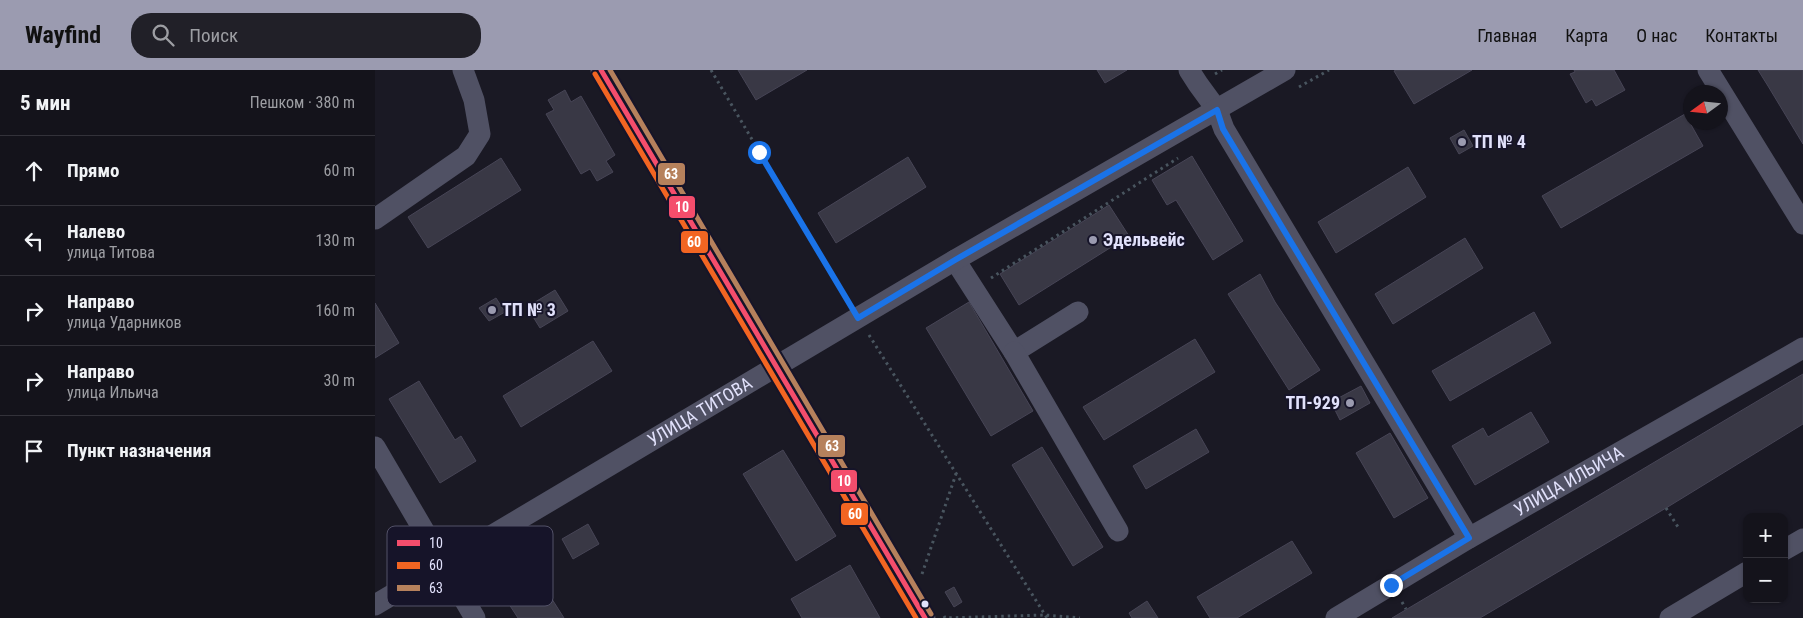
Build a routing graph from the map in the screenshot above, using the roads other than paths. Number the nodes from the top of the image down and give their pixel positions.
1 (463, 70) edge
2 (601, 70) edge
3 (1189, 70) edge
4 (1285, 70) edge
5 (1708, 70) edge
6 (1217, 110) junction
7 (375, 219) edge
8 (1803, 224) edge
9 (955, 260) junction
10 (1078, 312) dead end
11 (1803, 348) edge
12 (1014, 352) junction
13 (776, 367) junction
14 (375, 446) edge
15 (422, 526) edge
16 (509, 526) edge
17 (1118, 531) dead end
18 (1469, 538) junction
19 (1803, 539) edge
20 (1788, 548) edge
21 (1743, 574) edge
22 (387, 598) edge
23 (375, 605) edge
24 (468, 606) edge
25 (933, 614) edge
26 (475, 618) edge
27 (1336, 618) edge
28 (1670, 618) edge

1 - 7 street
2 - 13 street
3 - 6 street
4 - 6 street, УЛИЦА ТИТОВА
5 - 8 street
6 - 9 street, УЛИЦА ТИТОВА
6 - 18 street
9 - 12 street
9 - 13 street, УЛИЦА ТИТОВА
10 - 12 street
11 - 18 street, УЛИЦА ИЛЬИЧА
12 - 17 street
13 - 16 street, УЛИЦА ТИТОВА
13 - 25 street
14 - 15 street
18 - 27 street, УЛИЦА ИЛЬИЧА
19 - 20 street
21 - 28 street
22 - 23 street, УЛИЦА ТИТОВА
24 - 26 street

